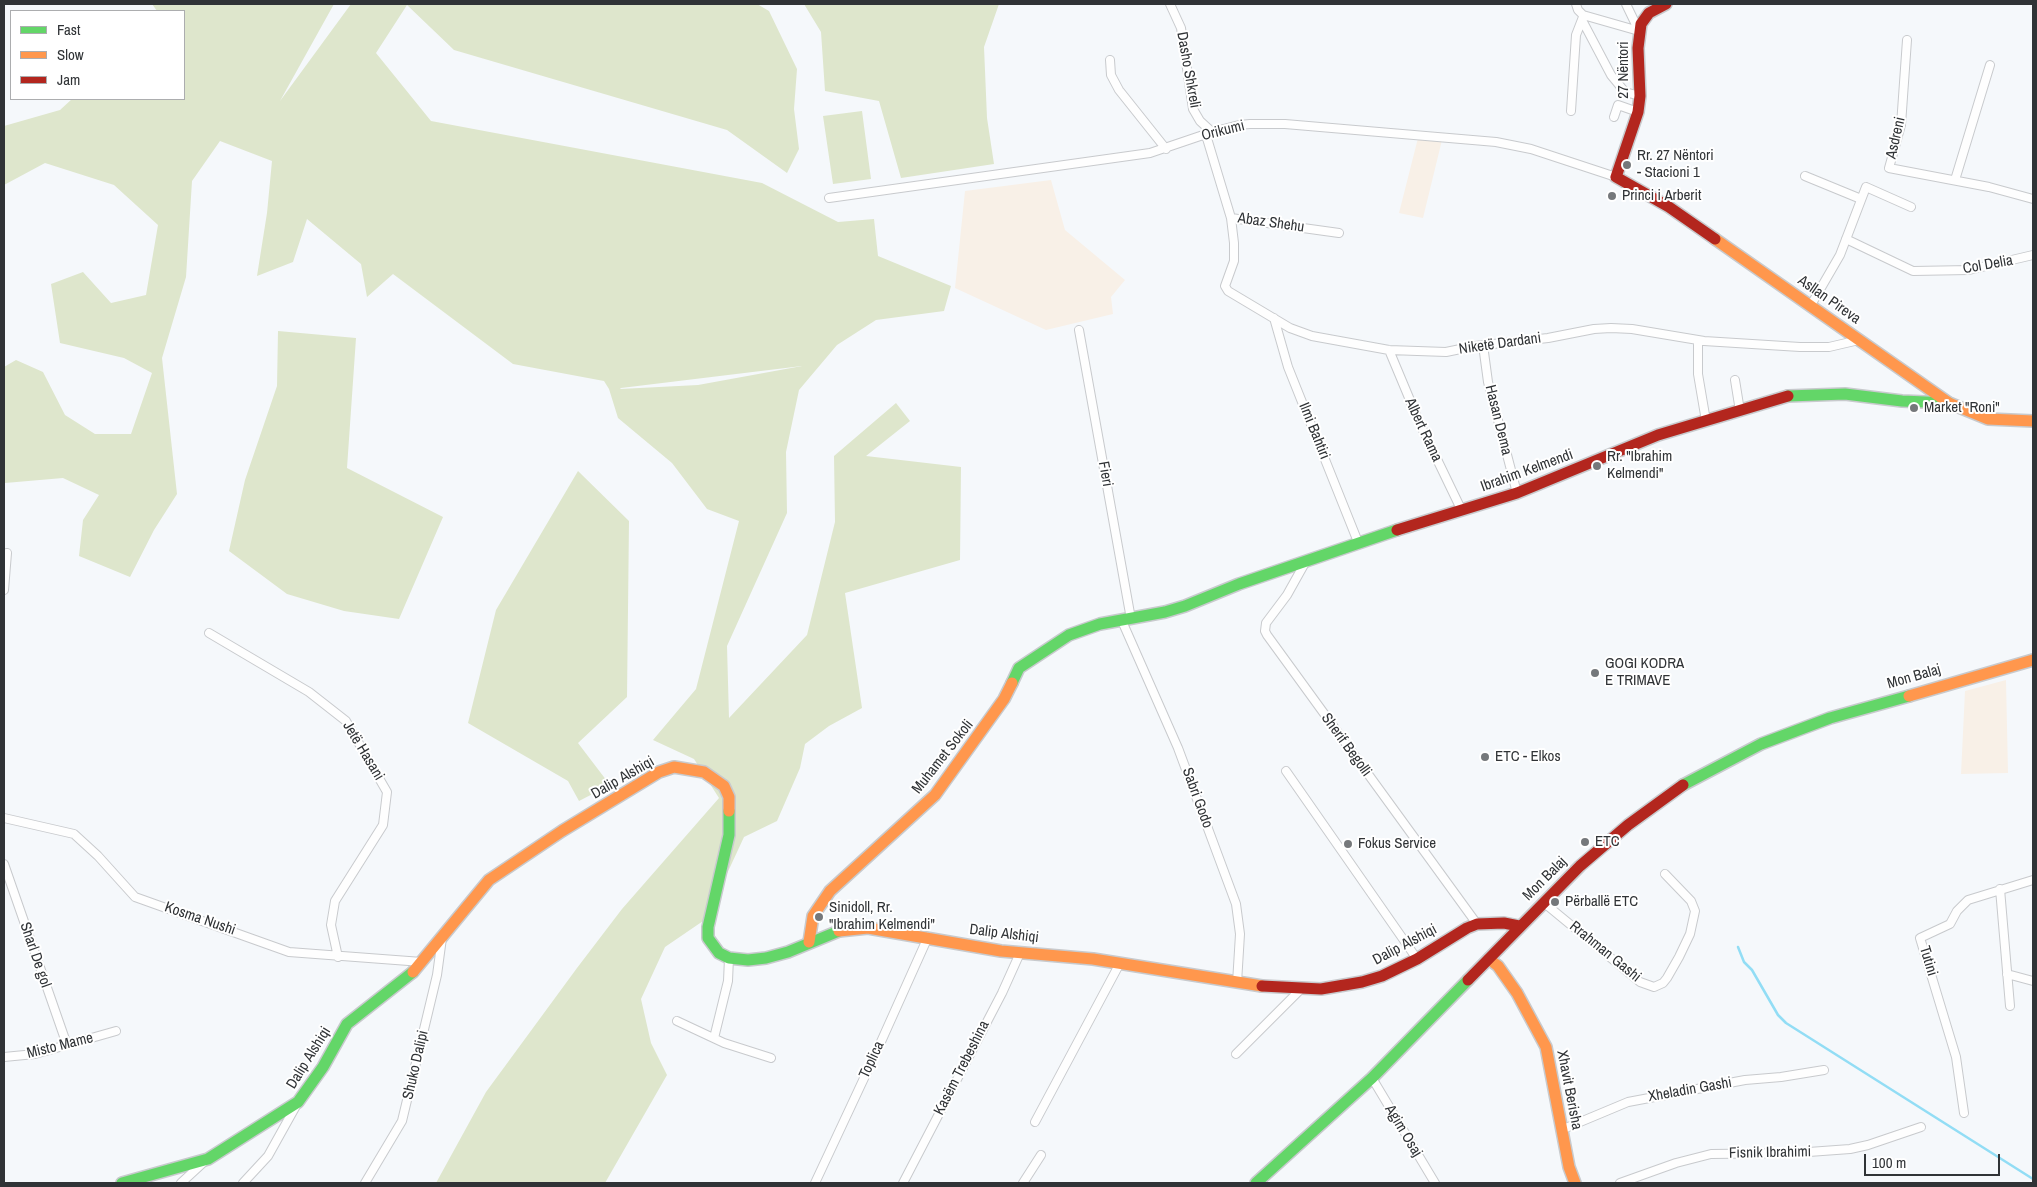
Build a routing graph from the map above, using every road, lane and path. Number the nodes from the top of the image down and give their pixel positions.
1 (1170, 4) edge
2 (1576, 4) edge
3 (1626, 4) edge
4 (1666, 4) edge
5 (1583, 17) junction
6 (1639, 31) junction
7 (1907, 40) dead end
8 (1110, 60) dead end
9 (1990, 65) dead end
10 (1640, 96) junction
11 (1571, 111) dead end
12 (1638, 112) junction
13 (1614, 117) dead end
14 (1209, 133) junction
15 (1166, 149) junction
16 (1805, 176) dead end
17 (1616, 177) junction
18 (1955, 180) junction
19 (829, 198) dead end
20 (1861, 199) junction
21 (2033, 199) edge
22 (1911, 207) dead end
23 (1230, 218) junction
24 (1339, 233) dead end
25 (1846, 239) junction
26 (2033, 255) edge
27 (1811, 305) junction
28 (1274, 318) junction
29 (1078, 330) dead end
30 (1698, 340) junction
31 (1859, 340) junction
32 (1483, 345) junction
33 (1389, 350) junction
34 (1736, 380) dead end
35 (1949, 404) junction
36 (1740, 411) junction
37 (1706, 421) junction
38 (2033, 421) edge
39 (1517, 493) junction
40 (1461, 509) junction
41 (1358, 542) junction
42 (7, 553) dead end
43 (1306, 561) junction
44 (4, 590) edge
45 (1127, 620) junction
46 (209, 633) dead end
47 (2033, 660) edge
48 (1286, 771) dead end
49 (4, 818) edge
50 (4, 864) edge
51 (1665, 874) dead end
52 (2033, 880) edge
53 (2000, 889) junction
54 (1543, 902) junction
55 (1477, 924) junction
56 (1519, 926) junction
57 (442, 937) junction
58 (928, 937) junction
59 (809, 942) junction
60 (1020, 953) junction
61 (338, 957) junction
62 (729, 958) junction
63 (1417, 959) junction
64 (1489, 959) junction
65 (422, 962) junction
66 (1120, 964) junction
67 (2008, 974) junction
68 (2033, 981) edge
69 (1237, 983) junction
70 (1301, 989) junction
71 (2010, 1006) dead end
72 (678, 1021) dead end
73 (116, 1031) dead end
74 (714, 1038) junction
75 (67, 1045) junction
76 (1236, 1054) dead end
77 (4, 1057) edge
78 (771, 1058) dead end
79 (1824, 1070) dead end
80 (1372, 1078) junction
81 (298, 1102) junction
82 (1964, 1113) dead end
83 (1035, 1122) dead end
84 (1921, 1128) dead end
85 (1561, 1130) junction
86 (1041, 1155) dead end
87 (208, 1159) junction
88 (122, 1183) edge
89 (182, 1183) edge
90 (243, 1183) edge
91 (365, 1183) edge
92 (815, 1183) edge
93 (903, 1183) edge
94 (1023, 1183) edge
95 (1256, 1183) edge
96 (1435, 1183) edge
97 (1575, 1183) edge
98 (1620, 1183) edge

1 - 14 street, Dasho Shkreli
2 - 5 street
3 - 6 street
4 - 6 street, 27 Nëntori
5 - 6 street
5 - 10 street
5 - 11 street
6 - 10 street, 27 Nëntori
7 - 18 street, Asdreni
8 - 15 street
9 - 18 street
10 - 12 street, 27 Nëntori
12 - 13 street
12 - 17 street, 27 Nëntori
14 - 15 street, Orikumi
14 - 17 street, Orikumi
14 - 23 street, Abaz Shehu
15 - 19 street, Orikumi
16 - 20 street
17 - 27 street, Asllan Pireva
18 - 21 street, Asdreni
20 - 22 street
20 - 25 street
23 - 24 street, Abaz Shehu
23 - 28 street, Niketë Dardani
25 - 26 street, Col Delia
25 - 27 street
27 - 31 street, Asllan Pireva
28 - 33 street, Niketë Dardani
28 - 41 street, Ilmi Bahtiri
29 - 45 street, Fieri
30 - 31 street, Niketë Dardani
30 - 32 street, Niketë Dardani
30 - 37 street
31 - 35 street, Asllan Pireva
32 - 33 street, Niketë Dardani
32 - 39 street, Hasan Dema
33 - 40 street, Albert Rama
34 - 36 street
35 - 36 street, Ibrahim Kelmendi
35 - 38 street, Asllan Pireva
36 - 37 street, Ibrahim Kelmendi
37 - 39 street, Ibrahim Kelmendi
39 - 40 street, Ibrahim Kelmendi
40 - 41 street, Ibrahim Kelmendi
41 - 43 street, Ibrahim Kelmendi
42 - 44 street
43 - 45 street, Ibrahim Kelmendi
43 - 55 street, Sherif Begolli
45 - 59 street, Muhamet Sokoli
45 - 69 street, Sabri Godo
46 - 61 street, Jetë Hasani
47 - 54 street, Mon Balaj
48 - 63 street
49 - 61 street, Kosma Nushi
50 - 75 street, Sharl De gol
51 - 54 street, Rrahman Gashi
52 - 53 street, Tutini
53 - 67 street
53 - 82 street, Tutini
54 - 56 street, Mon Balaj
55 - 56 street, Dalip Alshiqi
55 - 63 street, Dalip Alshiqi
56 - 64 street, Mon Balaj
57 - 62 street, Dalip Alshiqi
57 - 65 street, Dalip Alshiqi
57 - 91 street, Shuko Dalipi
58 - 59 street, Dalip Alshiqi
58 - 60 street, Dalip Alshiqi
58 - 92 street, Toplica
59 - 62 street, Dalip Alshiqi
60 - 66 street, Dalip Alshiqi
60 - 93 street, Kasëm Trebeshina
61 - 65 street, Kosma Nushi
62 - 74 street
63 - 70 street, Dalip Alshiqi
64 - 80 street, Mon Balaj
64 - 85 street, Xhavit Berisha
65 - 81 street, Dalip Alshiqi
66 - 69 street, Dalip Alshiqi
66 - 83 street
67 - 68 street
67 - 71 street
69 - 70 street, Dalip Alshiqi
70 - 76 street
72 - 74 street
73 - 75 street, Misto Mame
74 - 78 street
75 - 77 street, Misto Mame
79 - 85 street, Xheladin Gashi
80 - 95 street, Mon Balaj
80 - 96 street, Agim Osaj
81 - 87 street, Dalip Alshiqi
81 - 90 street
84 - 98 street, Fisnik Ibrahimi
85 - 97 street, Xhavit Berisha
86 - 94 street
87 - 88 street, Dalip Alshiqi
87 - 89 street, Dalip Alshiqi

